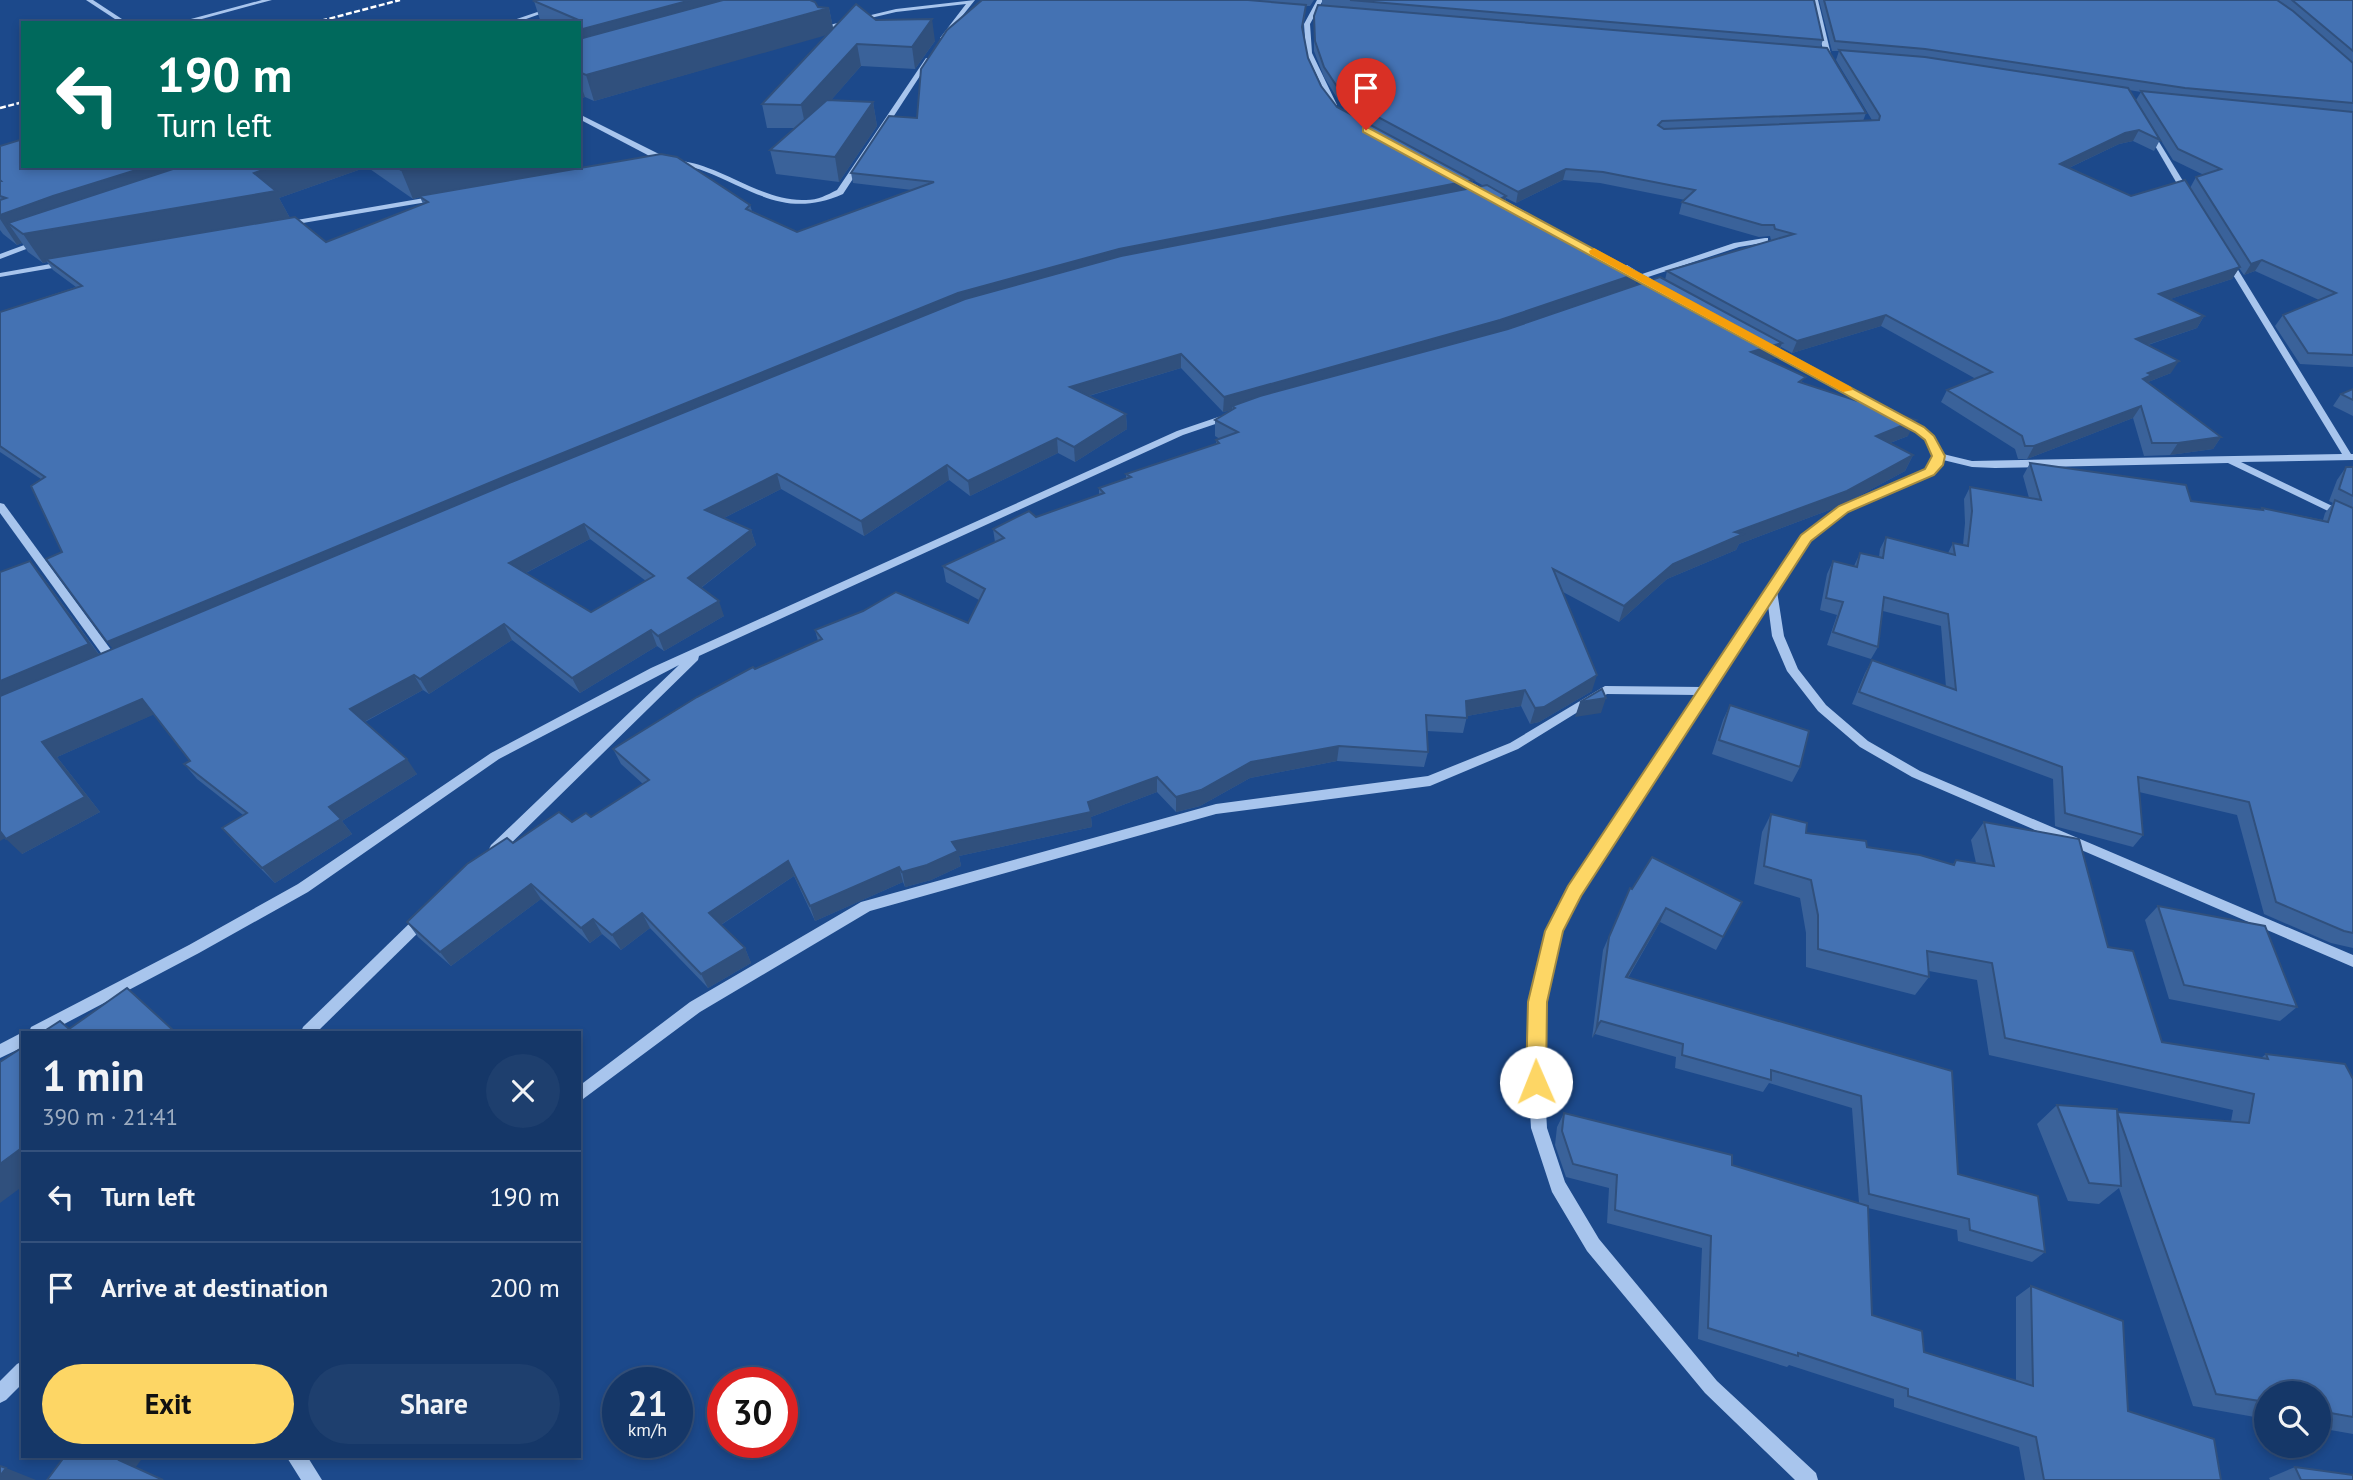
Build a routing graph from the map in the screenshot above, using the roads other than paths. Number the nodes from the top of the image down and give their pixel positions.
1 (89, 0) edge
2 (269, 0) edge
3 (1320, 0) edge
4 (1815, 0) edge
5 (971, 1) edge
6 (564, 6) edge
7 (1299, 10) edge
8 (1313, 11) junction
9 (1326, 12) edge
10 (122, 21) edge
11 (188, 21) edge
12 (515, 21) edge
13 (824, 27) edge
14 (1813, 54) edge
15 (1826, 55) junction
16 (1838, 56) edge
17 (1833, 65) edge
18 (1341, 114) edge
19 (581, 117) edge
20 (2142, 119) edge
21 (664, 160) junction
22 (652, 162) edge
23 (1451, 174) edge
24 (1487, 193) junction
25 (449, 196) edge
26 (1473, 196) edge
27 (2192, 201) edge
28 (271, 227) edge
29 (50, 239) edge
30 (1765, 240) edge
31 (2220, 247) edge
32 (0, 257) edge
33 (1605, 257) edge
34 (81, 260) edge
35 (1617, 264) edge
36 (0, 275) edge
37 (1640, 276) junction
38 (1656, 286) junction
39 (1643, 290) edge
40 (1668, 293) edge
41 (1751, 338) edge
42 (1242, 411) edge
43 (1939, 456) junction
44 (2351, 457) edge
45 (2228, 460) junction
46 (0, 506) edge
47 (2353, 520) edge
48 (1772, 591) junction
49 (701, 650) junction
50 (125, 656) edge
51 (113, 661) junction
52 (100, 666) edge
53 (1706, 691) junction
54 (485, 859) edge
55 (436, 906) edge
56 (2353, 961) edge
57 (38, 1031) edge
58 (309, 1031) edge
59 (21, 1041) edge
60 (0, 1051) edge
61 (581, 1093) edge
62 (21, 1373) edge
63 (9, 1391) edge
64 (296, 1458) edge
65 (313, 1480) edge
66 (1809, 1480) edge

1 - 10 street
2 - 11 street
3 - 8 street
4 - 15 street
5 - 13 street
5 - 21 street
6 - 12 street
7 - 8 street
8 - 9 street
8 - 18 street
14 - 15 street
15 - 16 street
15 - 17 street
19 - 21 street
20 - 27 street
21 - 22 street
23 - 24 street
24 - 26 street
24 - 33 street
25 - 28 street
29 - 32 street
30 - 37 street
31 - 44 street
34 - 36 street
35 - 37 street
37 - 38 street
38 - 39 street
38 - 40 street
41 - 43 street
42 - 49 street
43 - 45 street
43 - 48 street
44 - 45 street
45 - 47 street
46 - 51 street
48 - 53 street
48 - 56 street
49 - 54 street
49 - 57 street
50 - 51 street
51 - 52 street
53 - 61 street
53 - 66 street
55 - 58 street
59 - 60 street
62 - 63 street
64 - 65 street

